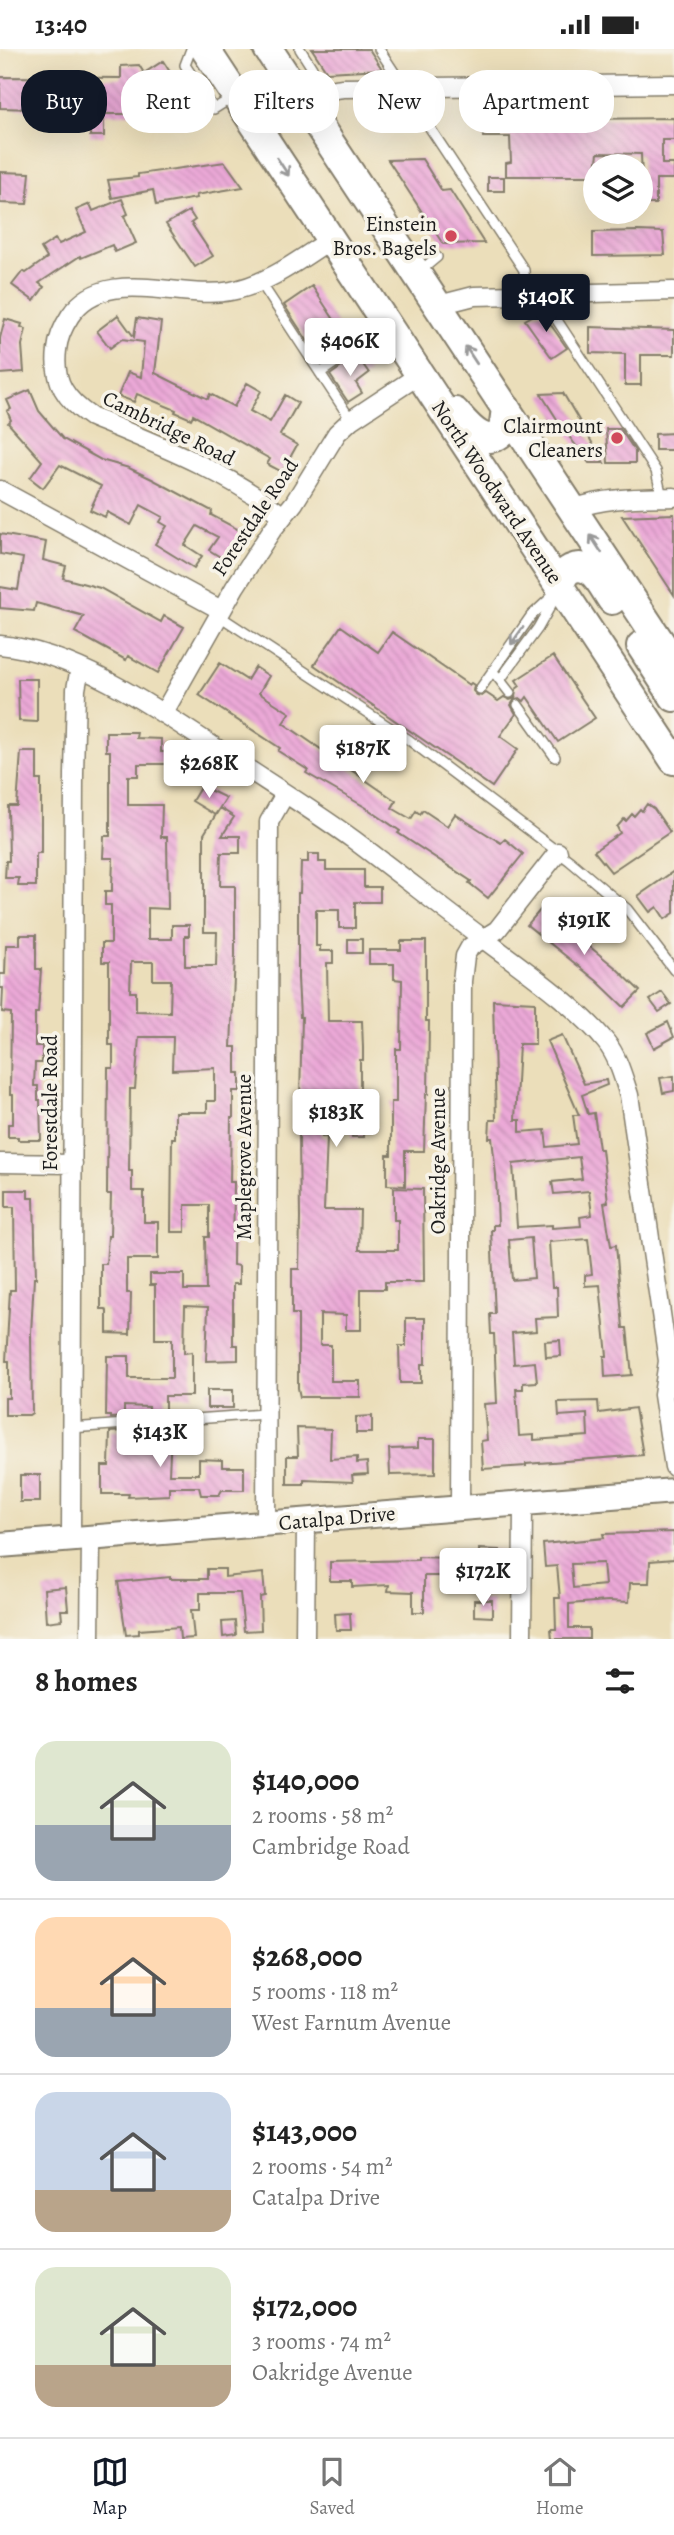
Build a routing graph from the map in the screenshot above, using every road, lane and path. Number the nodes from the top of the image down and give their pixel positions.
1 (191, 49) edge
2 (205, 49) edge
3 (379, 49) edge
4 (283, 55) edge
5 (313, 68) dead end
6 (393, 70) edge
7 (674, 84) edge
8 (229, 86) edge
9 (445, 87) edge
10 (229, 108) edge
11 (260, 133) edge
12 (328, 133) edge
13 (433, 133) edge
14 (330, 240) junction
15 (261, 283) junction
16 (674, 291) edge
17 (526, 294) junction
18 (545, 294) junction
19 (439, 305) junction
20 (359, 327) dead end
21 (396, 338) junction
22 (367, 341) junction
23 (320, 373) junction
24 (419, 375) junction
25 (506, 408) junction
26 (351, 420) junction
27 (0, 490) edge
28 (668, 497) edge
29 (573, 509) junction
30 (284, 516) junction
31 (561, 588) junction
32 (220, 613) junction
33 (581, 619) junction
34 (0, 645) edge
35 (674, 663) edge
36 (80, 668) junction
37 (492, 671) junction
38 (500, 680) junction
39 (480, 689) dead end
40 (510, 693) dead end
41 (674, 697) edge
42 (518, 705) dead end
43 (163, 714) junction
44 (674, 732) edge
45 (555, 757) dead end
46 (674, 760) edge
47 (285, 794) junction
48 (558, 852) junction
49 (482, 938) junction
50 (674, 970) edge
51 (0, 1163) edge
52 (72, 1164) junction
53 (671, 1366) edge
54 (265, 1414) junction
55 (70, 1428) junction
56 (674, 1467) edge
57 (674, 1491) edge
58 (523, 1503) junction
59 (460, 1508) junction
60 (306, 1521) junction
61 (266, 1524) junction
62 (81, 1539) junction
63 (0, 1545) edge
64 (90, 1639) edge
65 (305, 1639) edge
66 (522, 1639) edge

1 - 10 lane
2 - 8 main road, North Woodward Avenue
3 - 6 lane
4 - 5 lane
7 - 9 street
11 -> 14 main road, North Woodward Avenue
12 - 19 main road
13 - 17 lane
14 - 15 street, Cambridge Road
14 - 21 main road, North Woodward Avenue
15 - 23 lane
15 - 30 street, Cambridge Road
16 - 18 street
17 - 18 street
17 - 19 street
18 - 28 lane
25 -> 19 main road
20 - 22 lane
21 - 22 lane
21 - 24 main road, North Woodward Avenue
22 - 23 lane
23 - 26 lane
24 - 25 main road
24 - 26 street, Forestdale Road
24 - 31 main road, North Woodward Avenue
25 - 29 main road
26 - 30 street, Forestdale Road
27 - 32 street
28 - 29 street
35 -> 29 main road
30 - 32 street, Forestdale Road
31 - 33 main road, North Woodward Avenue
31 -> 37 lane
31 - 38 lane
31 - 41 main road
32 - 43 street, Forestdale Road
32 - 48 lane
33 - 44 main road
33 - 46 main road, North Woodward Avenue
34 - 36 street
36 - 43 street
36 - 52 street, Forestdale Road
37 - 38 lane
37 - 39 lane
38 - 40 lane
42 - 45 lane
43 - 47 street
47 - 49 street
47 - 54 street, Maplegrove Avenue
48 - 49 street, Oakridge Avenue
48 - 50 lane
49 - 53 street
49 - 59 street, Oakridge Avenue
51 - 52 street
52 - 55 street, Forestdale Road
53 - 56 street
54 - 55 lane
54 - 61 street, Maplegrove Avenue
55 - 62 street, Forestdale Road
57 - 58 street, Catalpa Drive
58 - 59 street, Catalpa Drive
58 - 66 street
59 - 60 street, Catalpa Drive
60 - 61 street, Catalpa Drive
60 - 65 street
61 - 62 street, Catalpa Drive
62 - 63 street, Catalpa Drive
62 - 64 street, Forestdale Road

